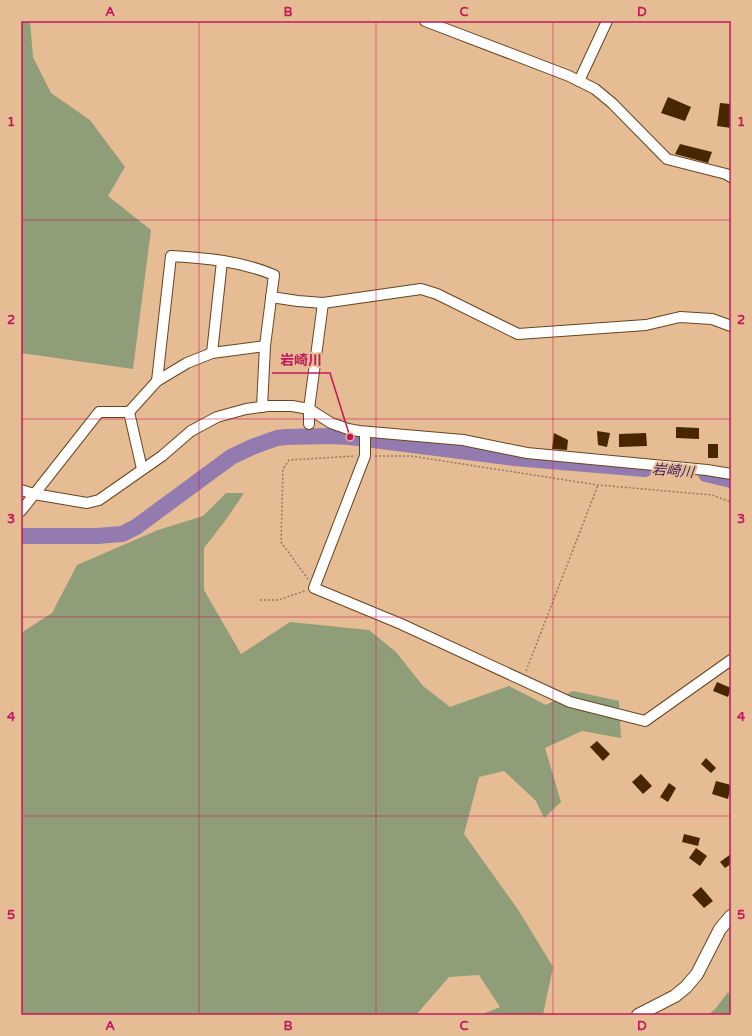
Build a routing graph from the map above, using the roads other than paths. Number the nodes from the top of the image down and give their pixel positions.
1 (424, 21) edge
2 (607, 21) edge
3 (579, 81) junction
4 (731, 177) edge
5 (222, 261) junction
6 (271, 297) junction
7 (323, 303) junction
8 (731, 326) edge
9 (265, 346) junction
10 (212, 353) junction
11 (157, 381) junction
12 (262, 407) junction
13 (309, 408) junction
14 (129, 412) junction
15 (309, 424) dead end
16 (365, 432) junction
17 (142, 469) junction
18 (731, 474) edge
19 (21, 490) edge
20 (34, 494) junction
21 (21, 511) edge
22 (731, 660) edge
23 (731, 916) edge
24 (638, 1015) edge

1 - 3 street
2 - 3 street
3 - 4 street
5 - 6 street
5 - 10 street
5 - 11 street
6 - 7 street
6 - 9 street
7 - 8 street
7 - 13 street
9 - 10 street
9 - 12 street
10 - 11 street
11 - 14 street
12 - 13 street
12 - 17 street
13 - 15 street
13 - 16 street
14 - 17 street
14 - 20 street
16 - 18 street
16 - 22 street
17 - 20 street
19 - 20 street
20 - 21 street
23 - 24 street

